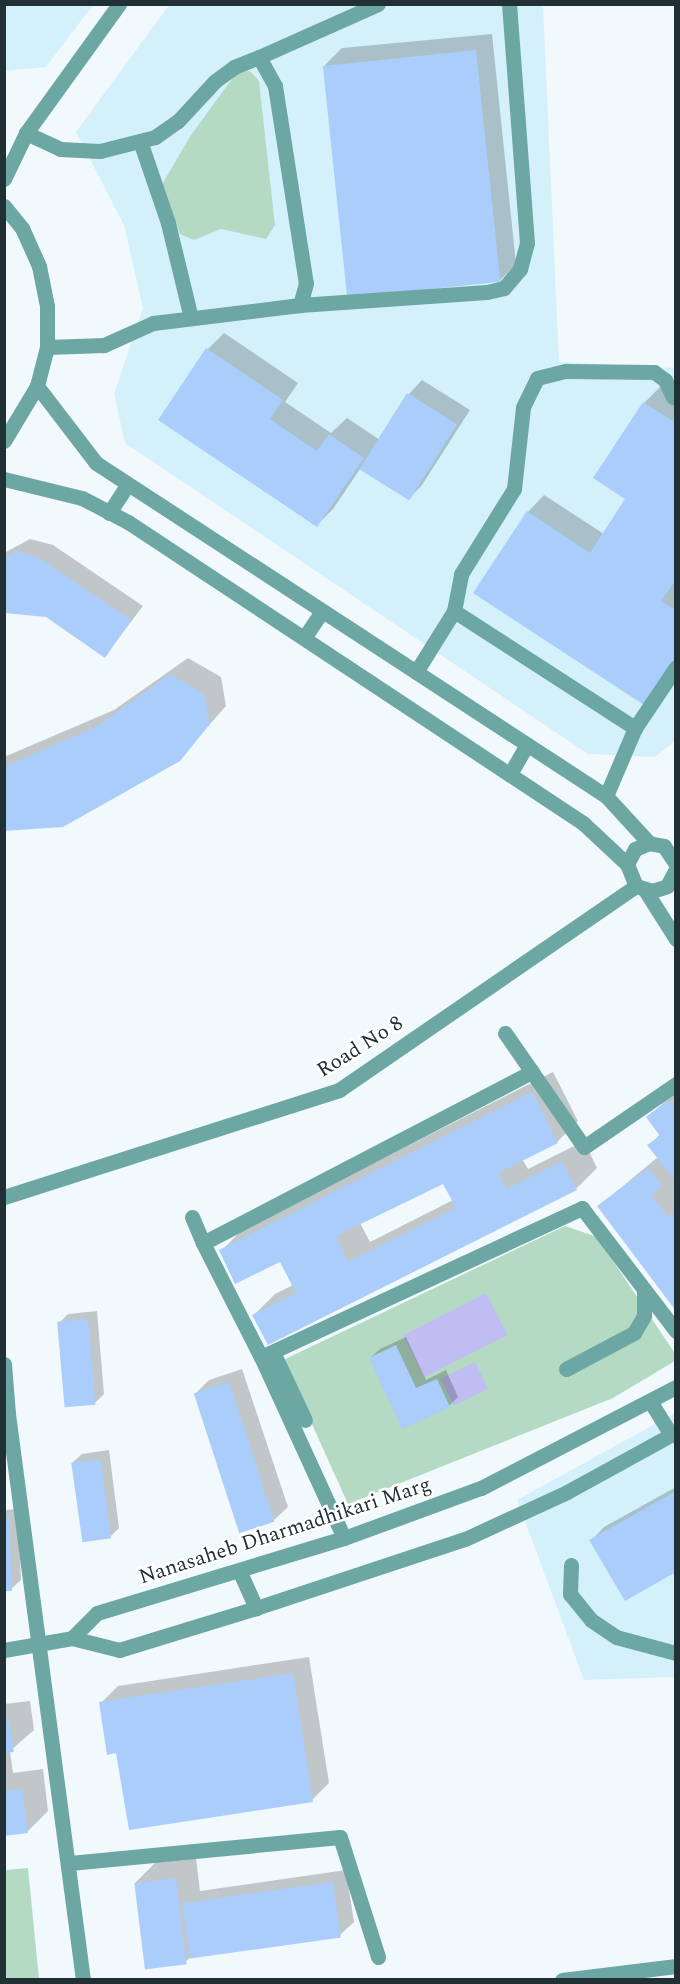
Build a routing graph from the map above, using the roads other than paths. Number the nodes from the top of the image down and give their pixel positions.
1 (119, 4) edge
2 (378, 4) edge
3 (509, 4) edge
4 (259, 57) junction
5 (26, 133) junction
6 (140, 141) junction
7 (4, 179) edge
8 (4, 206) edge
9 (300, 305) junction
10 (190, 318) junction
11 (47, 347) junction
12 (37, 386) junction
13 (673, 397) dead end
14 (4, 441) edge
15 (4, 479) edge
16 (127, 485) junction
17 (109, 513) junction
18 (322, 611) junction
19 (454, 611) junction
20 (304, 638) junction
21 (675, 668) edge
22 (416, 672) junction
23 (634, 728) junction
24 (528, 745) junction
25 (510, 774) junction
26 (606, 796) junction
27 (649, 843) junction
28 (674, 854) edge
29 (627, 864) junction
30 (674, 878) edge
31 (641, 888) junction
32 (675, 939) edge
33 (505, 1033) dead end
34 (532, 1072) junction
35 (675, 1084) edge
36 (4, 1197) edge
37 (192, 1217) dead end
38 (203, 1243) junction
39 (644, 1290) junction
40 (675, 1331) edge
41 (267, 1354) junction
42 (4, 1364) edge
43 (566, 1369) dead end
44 (675, 1387) edge
45 (650, 1401) junction
46 (305, 1420) dead end
47 (673, 1433) edge
48 (344, 1539) junction
49 (571, 1565) dead end
50 (239, 1570) junction
51 (256, 1608) junction
52 (72, 1638) junction
53 (37, 1646) junction
54 (4, 1650) edge
55 (675, 1653) edge
56 (70, 1863) junction
57 (378, 1957) dead end
58 (675, 1966) edge
59 (83, 1980) edge
60 (562, 1980) edge

1 - 5 street
2 - 4 street
3 - 9 street
4 - 6 street
4 - 9 street
5 - 6 street
5 - 7 street
6 - 10 street
8 - 11 street
9 - 10 street
10 - 11 street
11 - 12 street
12 - 14 street
12 - 16 street
13 - 19 street
15 - 17 street
16 - 17 street
16 - 18 street
17 - 20 street
18 - 20 street
18 - 22 street
19 - 22 street
19 - 23 street
20 - 25 street
21 - 23 street
22 - 24 street
23 - 26 street
24 - 25 street
24 - 26 street
25 - 29 street
26 - 27 street
27 - 28 street
27 - 29 street
29 - 31 street
30 - 31 street, Road No 8
31 - 32 street
31 - 36 street, Road No 8
33 - 34 street
34 - 35 street
34 - 38 street
37 - 38 street
38 - 41 street
39 - 40 street
39 - 41 street
39 - 43 street
41 - 46 street
41 - 48 street
42 - 53 street
44 - 45 street, Nanasaheb Dharmadhikari Marg
45 - 47 street
45 - 48 street, Nanasaheb Dharmadhikari Marg
47 - 51 street
48 - 50 street, Nanasaheb Dharmadhikari Marg
49 - 55 street
50 - 51 street
50 - 52 street, Nanasaheb Dharmadhikari Marg
51 - 52 street
52 - 53 street
53 - 54 street
53 - 56 street
56 - 57 street
56 - 59 street
58 - 60 street

